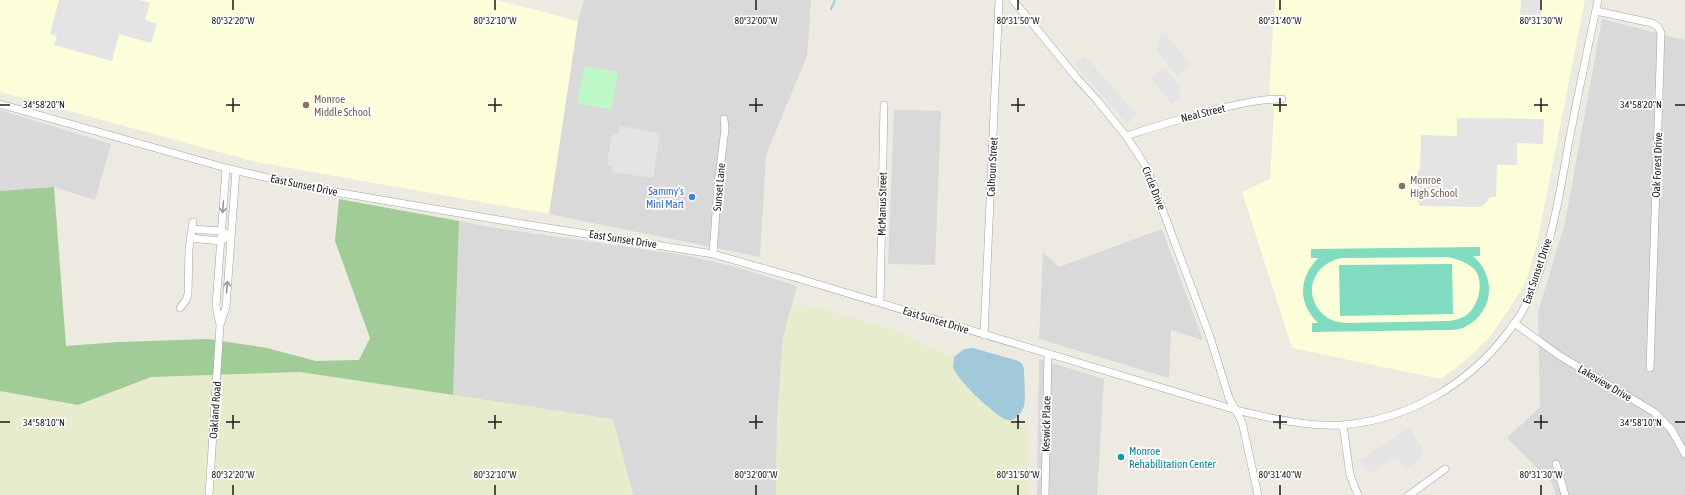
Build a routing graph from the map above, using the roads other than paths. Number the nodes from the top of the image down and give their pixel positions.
1 (999, 0) edge
2 (1013, 0) edge
3 (1598, 0) edge
4 (1596, 11) junction
5 (1282, 99) dead end
6 (0, 104) edge
7 (884, 105) dead end
8 (724, 119) dead end
9 (1126, 136) junction
10 (226, 168) junction
11 (236, 170) junction
12 (221, 232) junction
13 (231, 236) junction
14 (190, 238) junction
15 (220, 241) junction
16 (713, 254) junction
17 (880, 303) junction
18 (180, 308) dead end
19 (1514, 323) junction
20 (220, 325) junction
21 (984, 335) junction
22 (1048, 354) junction
23 (1650, 368) dead end
24 (1236, 410) junction
25 (1342, 424) junction
26 (1685, 454) edge
27 (1556, 464) dead end
28 (1445, 469) dead end
29 (209, 495) edge
30 (1045, 495) edge
31 (1258, 495) edge
32 (1358, 495) edge
33 (1408, 495) edge
34 (1566, 495) edge

1 - 21 street, Calhoun Street
2 - 9 street, Circle Drive
3 - 4 street, East Sunset Drive
4 - 19 street, East Sunset Drive
4 - 23 street, Oak Forest Drive
5 - 9 street, Neal Street
6 - 10 street, East Sunset Drive
7 - 17 street, McManus Street
8 - 16 street, Sunset Lane
9 - 24 street, Circle Drive
10 - 11 street, East Sunset Drive
10 -> 12 street, Oakland Road
11 - 13 street, Oakland Road
11 - 16 street, East Sunset Drive
12 - 13 street
12 - 14 street
12 - 15 street, Oakland Road
13 - 15 street
20 -> 13 street, Oakland Road
14 - 15 street
14 - 18 street
15 - 20 street, Oakland Road
16 - 17 street, East Sunset Drive
17 - 21 street, East Sunset Drive
19 - 25 street, East Sunset Drive
19 - 26 street, Lakeview Drive
20 - 29 street, Oakland Road
21 - 22 street, East Sunset Drive
22 - 24 street, East Sunset Drive
22 - 30 street, Keswick Place
24 - 25 street, East Sunset Drive
24 - 31 street, Circle Drive
25 - 32 street
27 - 34 street
28 - 33 street

